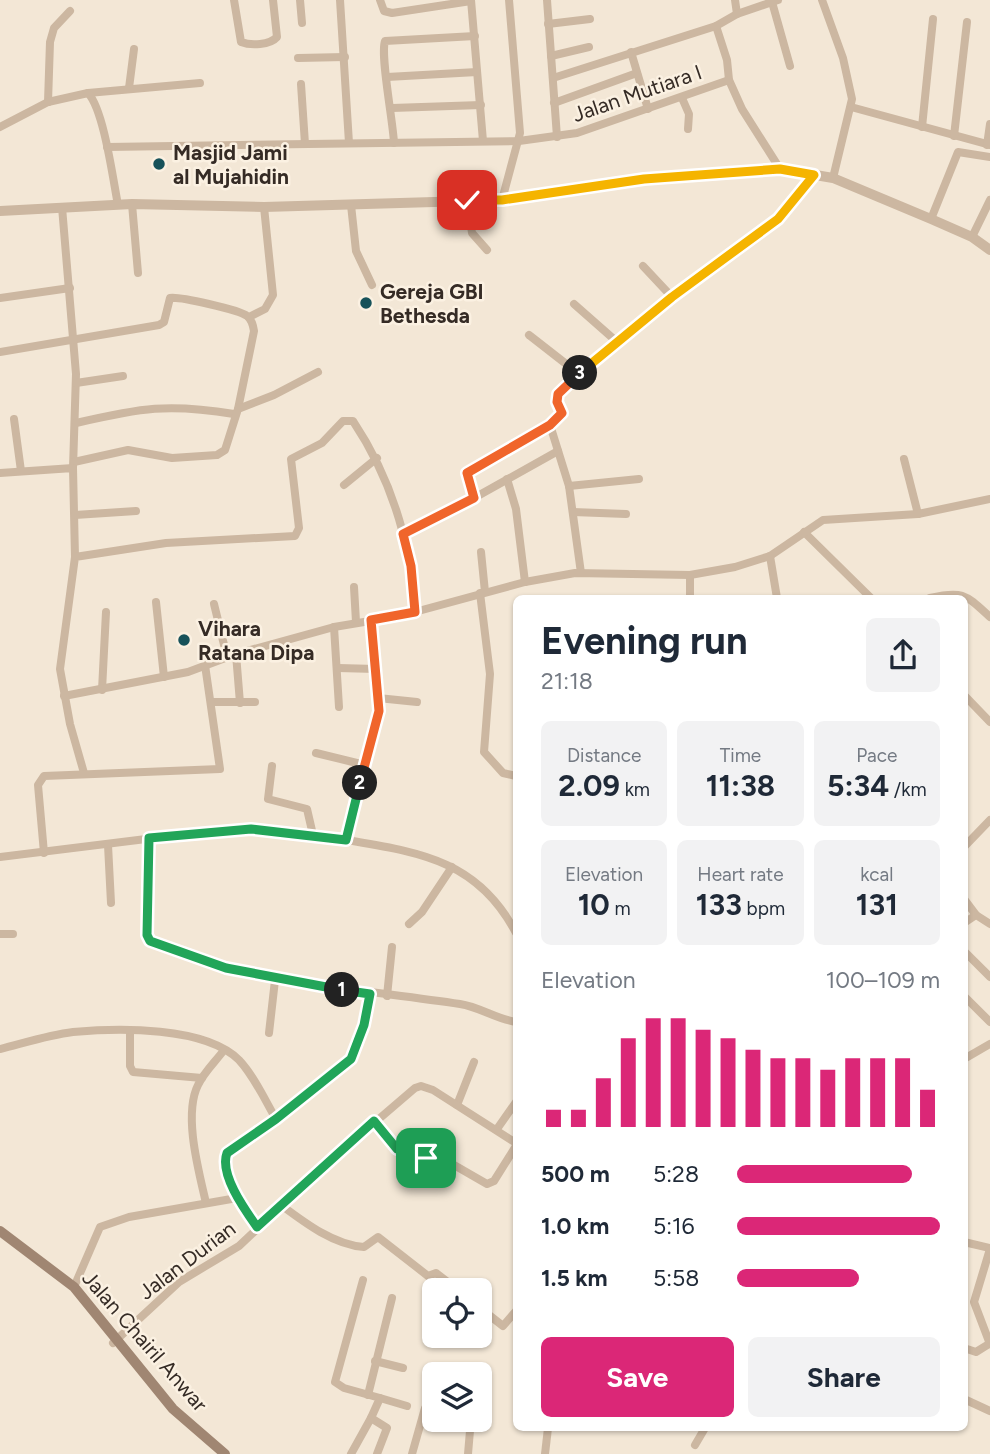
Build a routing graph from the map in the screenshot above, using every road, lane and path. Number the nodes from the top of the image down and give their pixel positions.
1 (234, 0) edge
2 (274, 0) edge
3 (300, 0) edge
4 (340, 0) edge
5 (380, 0) edge
6 (509, 0) edge
7 (547, 0) edge
8 (735, 0) edge
9 (822, 0) edge
10 (471, 1) edge
11 (775, 1) edge
12 (70, 11) dead end
13 (737, 14) junction
14 (590, 19) dead end
15 (933, 19) dead end
16 (967, 22) dead end
17 (302, 23) dead end
18 (548, 24) junction
19 (716, 26) junction
20 (475, 36) junction
21 (589, 47) dead end
22 (134, 49) dead end
23 (631, 52) junction
24 (551, 56) junction
25 (345, 57) junction
26 (298, 58) dead end
27 (790, 66) dead end
28 (477, 72) junction
29 (636, 73) junction
30 (387, 77) junction
31 (553, 78) junction
32 (729, 80) junction
33 (200, 83) dead end
34 (301, 85) dead end
35 (129, 88) junction
36 (88, 93) junction
37 (682, 98) junction
38 (48, 102) junction
39 (554, 103) junction
40 (481, 105) junction
41 (851, 107) junction
42 (392, 108) junction
43 (648, 109) junction
44 (990, 124) edge
45 (0, 127) edge
46 (922, 127) junction
47 (688, 130) dead end
48 (954, 136) junction
49 (556, 137) junction
50 (483, 141) junction
51 (519, 141) junction
52 (349, 143) junction
53 (394, 143) junction
54 (305, 144) junction
55 (989, 145) edge
56 (107, 147) junction
57 (990, 157) edge
58 (780, 169) junction
59 (814, 175) junction
60 (833, 178) junction
61 (467, 200) junction
62 (502, 200) junction
63 (990, 200) edge
64 (132, 204) junction
65 (118, 205) junction
66 (351, 205) junction
67 (62, 206) junction
68 (264, 208) junction
69 (0, 211) edge
70 (931, 219) junction
71 (972, 237) junction
72 (486, 250) dead end
73 (990, 250) edge
74 (643, 266) dead end
75 (138, 273) dead end
76 (372, 285) dead end
77 (71, 288) junction
78 (672, 297) junction
79 (0, 298) edge
80 (573, 304) dead end
81 (249, 317) junction
82 (529, 335) dead end
83 (74, 339) junction
84 (616, 341) junction
85 (0, 352) edge
86 (318, 372) dead end
87 (579, 374) junction
88 (123, 376) dead end
89 (76, 383) junction
90 (236, 412) junction
91 (15, 419) dead end
92 (76, 423) junction
93 (550, 425) junction
94 (558, 451) junction
95 (377, 458) junction
96 (904, 459) dead end
97 (74, 465) junction
98 (21, 471) junction
99 (0, 473) edge
100 (507, 479) junction
101 (639, 480) dead end
102 (344, 485) dead end
103 (569, 486) junction
104 (474, 498) junction
105 (990, 499) edge
106 (136, 511) dead end
107 (573, 512) junction
108 (626, 514) dead end
109 (919, 514) junction
110 (75, 515) junction
111 (804, 532) junction
112 (403, 534) junction
113 (481, 552) dead end
114 (770, 556) junction
115 (75, 557) junction
116 (581, 573) junction
117 (690, 575) junction
118 (525, 582) junction
119 (354, 587) dead end
120 (482, 592) junction
121 (690, 595) edge
122 (776, 595) edge
123 (868, 595) edge
124 (968, 598) edge
125 (156, 602) dead end
126 (214, 604) dead end
127 (106, 612) dead end
128 (415, 612) junction
129 (990, 617) edge
130 (371, 620) junction
131 (356, 622) junction
132 (334, 627) junction
133 (236, 654) junction
134 (227, 657) junction
135 (205, 665) junction
136 (338, 668) junction
137 (376, 669) junction
138 (164, 677) junction
139 (102, 690) junction
140 (64, 696) junction
141 (378, 698) junction
142 (968, 699) edge
143 (211, 702) junction
144 (255, 702) dead end
145 (417, 702) dead end
146 (240, 703) junction
147 (339, 707) dead end
148 (990, 722) edge
149 (316, 753) dead end
150 (365, 765) junction
151 (272, 766) dead end
152 (84, 773) junction
153 (513, 775) edge
154 (990, 820) edge
155 (313, 835) junction
156 (149, 838) junction
157 (346, 840) junction
158 (968, 843) edge
159 (108, 845) junction
160 (44, 853) junction
161 (0, 857) edge
162 (452, 867) junction
163 (111, 903) dead end
164 (968, 904) edge
165 (976, 915) junction
166 (968, 920) edge
167 (409, 924) dead end
168 (990, 924) edge
169 (513, 928) edge
170 (0, 934) edge
171 (13, 934) dead end
172 (392, 947) dead end
173 (968, 955) edge
174 (990, 978) edge
175 (275, 979) junction
176 (370, 994) junction
177 (387, 996) junction
178 (968, 1000) edge
179 (513, 1021) edge
180 (990, 1022) edge
181 (130, 1031) junction
182 (269, 1033) dead end
183 (990, 1044) edge
184 (0, 1049) edge
185 (224, 1050) junction
186 (968, 1057) edge
187 (474, 1062) dead end
188 (202, 1078) junction
189 (457, 1105) junction
190 (513, 1106) edge
191 (276, 1119) junction
192 (374, 1121) junction
193 (497, 1129) junction
194 (513, 1142) edge
195 (513, 1149) edge
196 (236, 1198) junction
197 (206, 1203) junction
198 (281, 1205) junction
199 (257, 1227) junction
200 (0, 1231) edge
201 (0, 1238) edge
202 (968, 1243) edge
203 (990, 1249) edge
204 (442, 1278) edge
205 (363, 1280) dead end
206 (74, 1287) junction
207 (392, 1298) dead end
208 (513, 1314) edge
209 (492, 1317) edge
210 (115, 1340) junction
211 (990, 1344) edge
212 (968, 1349) edge
213 (375, 1361) junction
214 (403, 1368) dead end
215 (368, 1395) junction
216 (380, 1398) junction
217 (968, 1401) edge
218 (407, 1406) dead end
219 (990, 1411) edge
220 (371, 1418) junction
221 (422, 1419) edge
222 (548, 1431) edge
223 (703, 1431) edge
224 (470, 1432) edge
225 (695, 1445) dead end
226 (223, 1454) edge
227 (351, 1454) edge
228 (377, 1454) edge
229 (412, 1454) edge
230 (468, 1454) edge
231 (545, 1454) edge

1 - 2 street
3 - 17 street
4 - 25 street
5 - 10 street
6 - 51 street
7 - 18 street
8 - 13 street
9 - 41 street
10 - 20 street
11 - 13 street
11 - 27 street
12 - 38 street
13 - 19 street
14 - 18 street
15 - 46 street
16 - 48 street
18 - 24 street
19 - 23 street
19 - 32 street
20 - 28 street
20 - 30 street
21 - 24 street
22 - 35 street
23 - 29 street
23 - 31 street
24 - 31 street
25 - 26 street
25 - 52 street
28 - 30 street
28 - 40 street
29 - 39 street
29 - 43 street
30 - 42 street
31 - 39 street
32 - 37 street, Jalan Mutiara I
32 - 58 street
33 - 35 street
34 - 54 street
35 - 36 street
36 - 38 street
36 - 56 street
37 - 43 street, Jalan Mutiara I
37 - 47 street
38 - 45 street
39 - 49 street
40 - 42 street
40 - 50 street
41 - 46 street
41 - 60 street
42 - 53 street
43 - 49 street, Jalan Mutiara I
44 - 55 street
46 - 48 street
48 - 55 street
49 - 51 street, Jalan Mutiara I
50 - 51 street, Jalan Mutiara I
50 - 53 street, Jalan Mutiara I
51 - 62 street
52 - 53 street, Jalan Mutiara I
52 - 54 street, Jalan Mutiara I
54 - 56 street, Jalan Mutiara I
56 - 65 street
57 - 70 street
58 - 59 street
58 - 62 street
59 - 60 street
59 - 78 street
60 - 70 street
61 - 62 street
61 - 66 street
61 - 72 street
63 - 71 street
64 - 65 street
64 - 68 street
64 - 75 street
65 - 67 street
66 - 68 street
66 - 76 street
67 - 69 street
67 - 77 street
68 - 81 street
70 - 71 street
71 - 73 street
74 - 78 street
77 - 79 street
77 - 83 street
78 - 84 street
80 - 84 street
81 - 83 street
81 - 90 street
82 - 87 street
83 - 85 street
83 - 89 street
84 - 87 street
86 - 90 street
87 - 93 street
88 - 89 street
89 - 92 street
90 - 92 street
90 - 97 street
91 - 98 street
92 - 97 street
93 - 94 street
93 - 104 street
94 - 100 street
94 - 103 street
95 - 102 street
95 - 112 street
95 - 115 street
96 - 109 street
97 - 98 street
97 - 110 street
98 - 99 street
100 - 104 street
100 - 118 street
101 - 103 street
103 - 107 street
104 - 112 street
105 - 109 street
106 - 110 street
107 - 108 street
107 - 116 street
109 - 111 street
110 - 115 street
111 - 114 street
111 - 123 street
112 - 128 street
113 - 120 street
114 - 117 street
114 - 122 street
115 - 140 street
116 - 117 street
116 - 118 street
117 - 121 street
118 - 120 street
119 - 131 street
120 - 128 street
120 - 153 street
124 - 129 street
125 - 138 street
126 - 134 street
127 - 139 street
128 - 130 street
130 - 131 street
130 - 137 street
131 - 132 street
132 - 133 street
132 - 136 street
133 - 134 street
133 - 146 street
134 - 135 street
135 - 138 street
135 - 143 street
136 - 137 street
136 - 147 street
137 - 141 street
138 - 139 street
139 - 140 street
140 - 152 street
141 - 145 street
141 - 150 street
142 - 148 street
143 - 146 street
143 - 152 street
144 - 146 street
149 - 150 street
150 - 157 street
151 - 155 street
152 - 160 street
154 - 158 street
155 - 156 street
155 - 157 street
156 - 159 street
156 - 175 street
157 - 162 street
159 - 160 street
159 - 163 street
160 - 161 street
162 - 167 street
162 - 169 street
164 - 165 street
165 - 166 street
165 - 168 street
170 - 171 street
172 - 177 street
173 - 174 street
175 - 176 street
175 - 182 street
176 - 177 street
176 - 191 street
177 - 179 street
178 - 180 street
181 - 184 street
181 - 185 street
181 - 188 street
183 - 186 street
185 - 188 street
185 - 191 street
187 - 189 street
188 - 197 street
189 - 192 street, Jalan Durian
189 - 193 street, Jalan Durian
190 - 193 street
191 - 196 street
192 - 195 street
192 - 198 street, Jalan Durian
193 - 194 street, Jalan Durian
196 - 197 street
196 - 199 street
197 - 206 street
198 - 199 street, Jalan Durian
198 - 204 street
199 - 210 street, Jalan Durian
200 - 206 main road, Jalan Chairil Anwar
201 - 210 main road, Jalan Chairil Anwar
202 - 203 street
203 - 211 street
205 - 215 street
206 - 210 main road, Jalan Chairil Anwar
207 - 213 street
208 - 209 street
210 - 226 main road, Jalan Chairil Anwar
211 - 212 street
213 - 214 street
213 - 215 street
215 - 216 street
216 - 218 street
216 - 220 street
217 - 219 street
220 - 227 street
220 - 228 street
221 - 229 street
222 - 231 street
223 - 225 street
224 - 230 street

